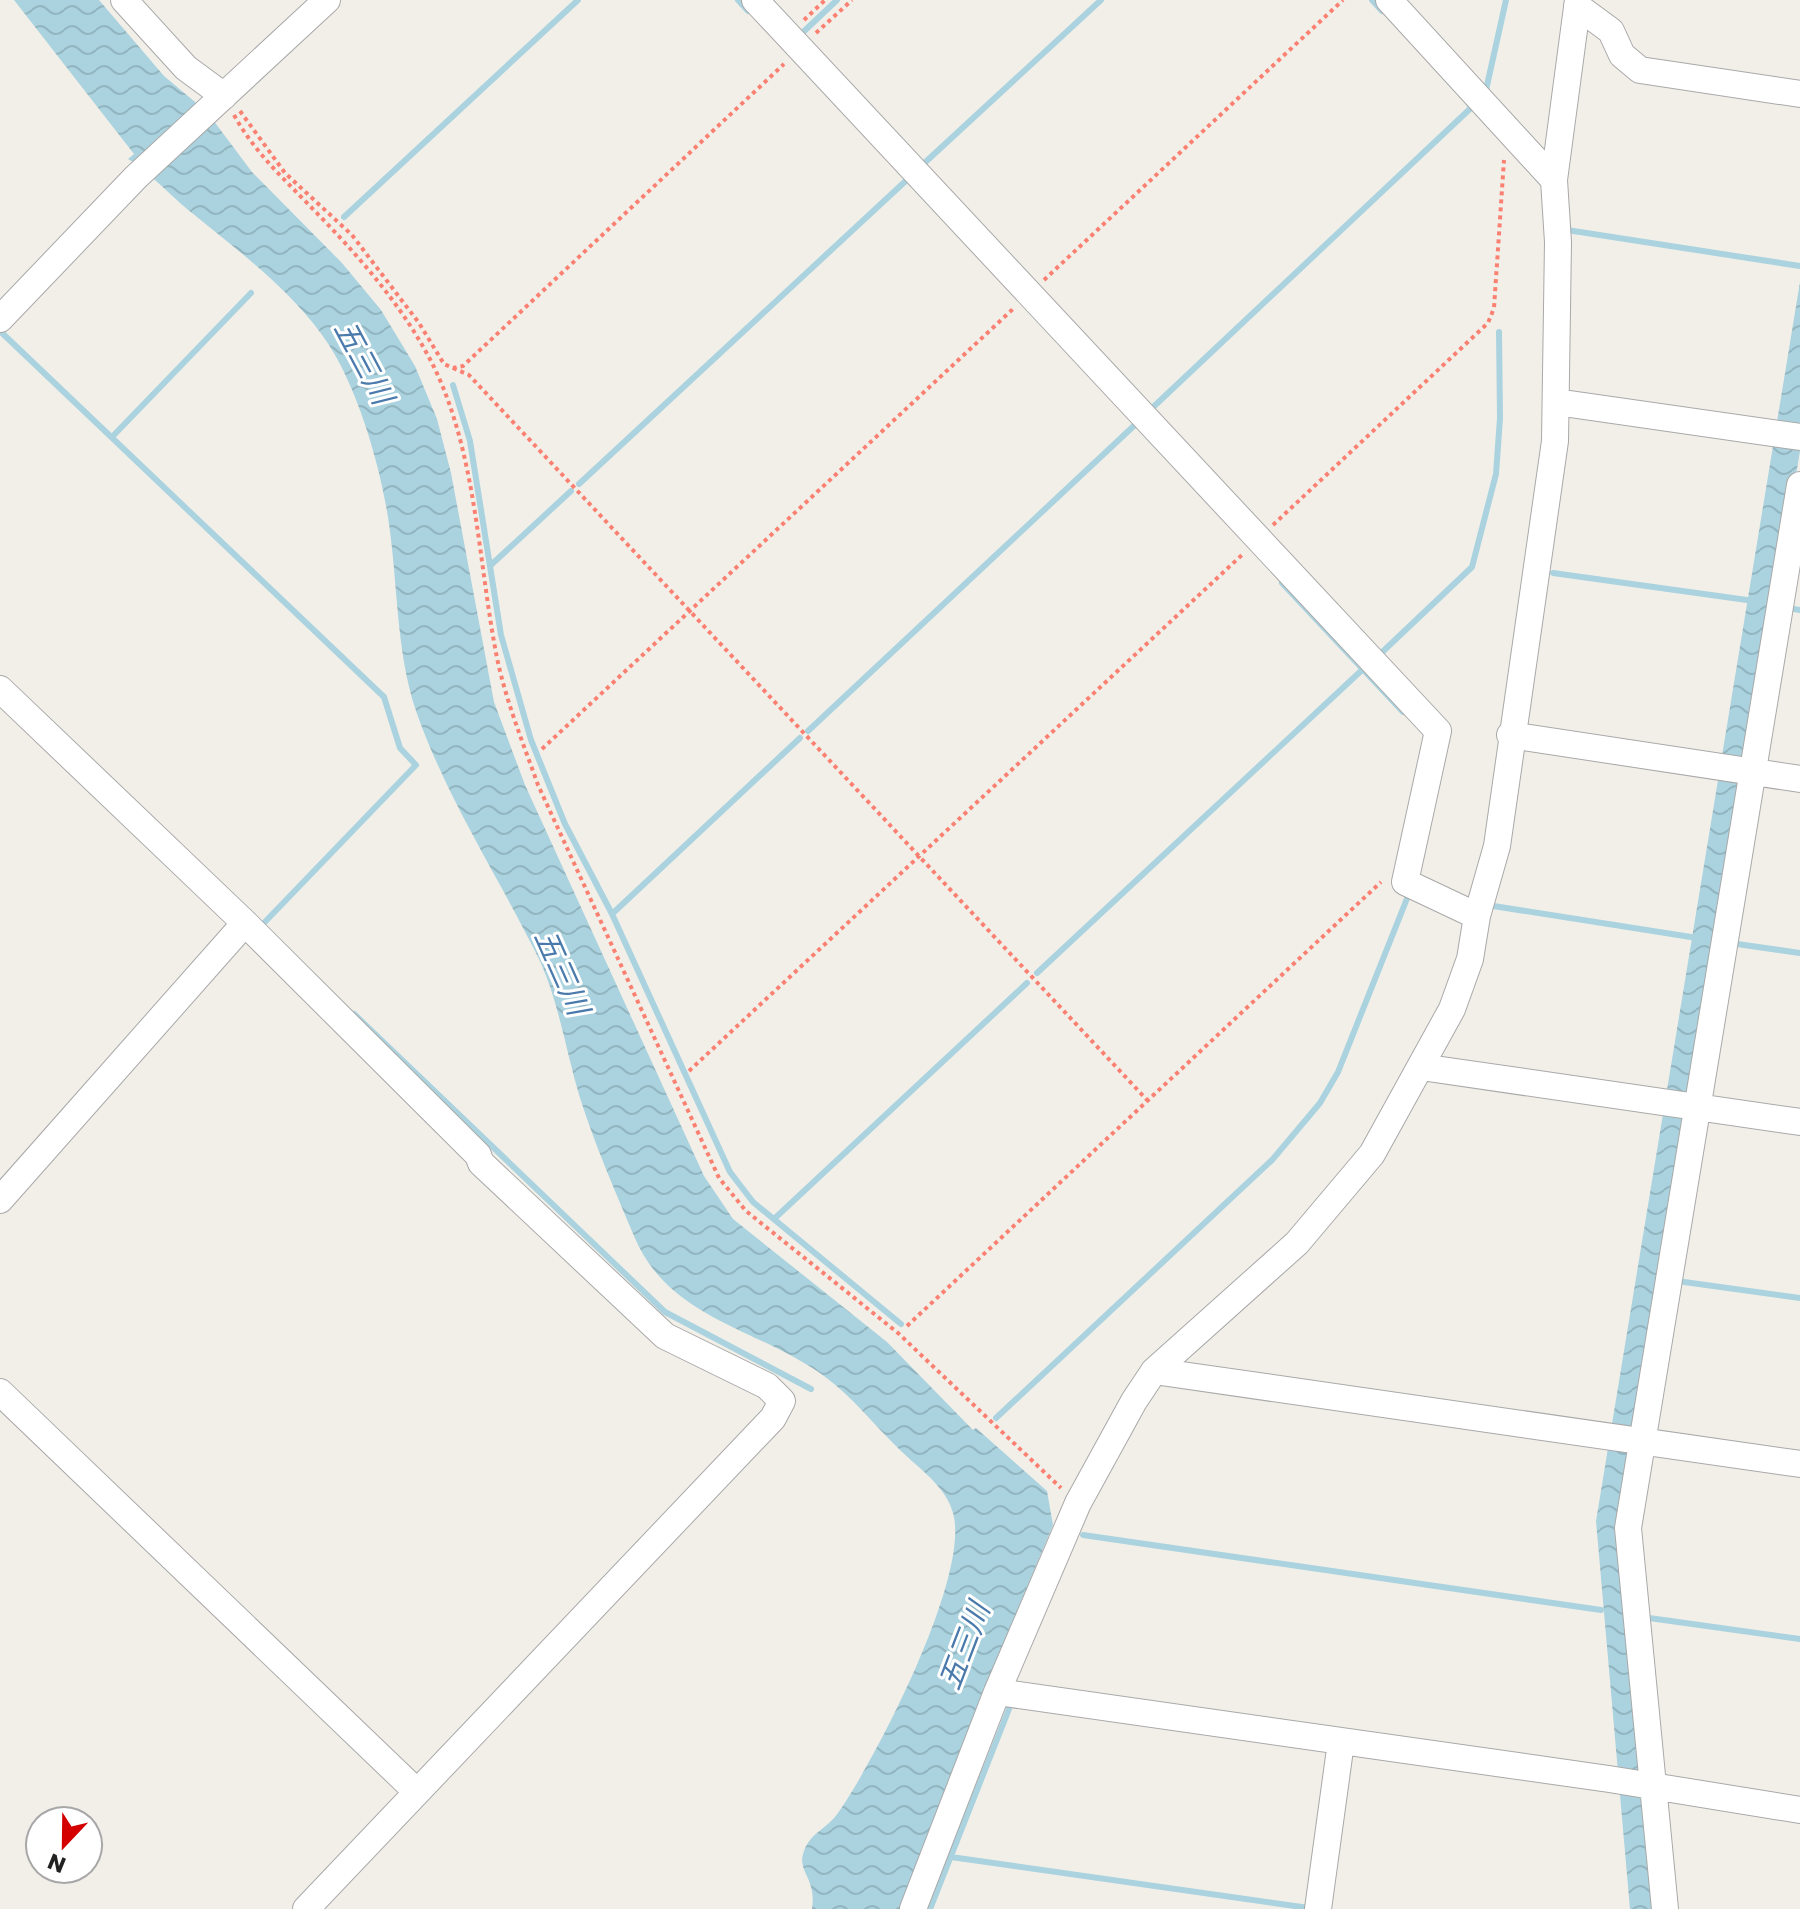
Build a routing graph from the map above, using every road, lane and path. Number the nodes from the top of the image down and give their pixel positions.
1 (124, 0) edge
2 (327, 0) edge
3 (755, 0) edge
4 (825, 0) edge
5 (852, 0) edge
6 (1343, 0) edge
7 (1389, 0) edge
8 (1577, 3) edge
9 (794, 42) junction
10 (1800, 94) edge
11 (224, 96) junction
12 (1511, 130) junction
13 (1554, 180) junction
14 (1029, 294) junction
15 (0, 319) edge
16 (453, 368) junction
17 (1556, 402) junction
18 (1800, 437) edge
19 (1800, 485) edge
20 (1258, 539) junction
21 (690, 611) junction
22 (0, 689) edge
23 (1510, 735) junction
24 (542, 749) dead end
25 (1754, 772) junction
26 (1800, 779) edge
27 (919, 856) junction
28 (1405, 882) junction
29 (1477, 916) junction
30 (245, 923) junction
31 (1421, 1067) junction
32 (689, 1071) dead end
33 (1148, 1101) junction
34 (1697, 1107) junction
35 (1800, 1122) edge
36 (0, 1200) edge
37 (907, 1326) dead end
38 (1154, 1371) junction
39 (0, 1392) edge
40 (1642, 1442) junction
41 (1800, 1464) edge
42 (1078, 1503) junction
43 (997, 1692) junction
44 (1341, 1742) junction
45 (1652, 1785) junction
46 (417, 1792) junction
47 (1800, 1810) edge
48 (306, 1909) edge
49 (913, 1909) edge
50 (1318, 1909) edge
51 (1665, 1909) edge

1 - 11 street
2 - 11 street
3 - 9 street
4 - 9 path
5 - 9 path
6 - 14 path
7 - 12 street
8 - 10 street
8 - 13 street
9 - 14 street
9 - 16 path
11 - 15 street
11 - 16 path
11 - 42 path
12 - 13 street
12 - 20 path
13 - 17 street
14 - 20 street
14 - 21 path
16 - 21 path
17 - 18 street
17 - 23 street
19 - 25 street
20 - 27 path
20 - 28 street
21 - 24 path
21 - 27 path
22 - 30 street
23 - 25 street
23 - 29 street
25 - 26 street
25 - 34 street
27 - 32 path
27 - 33 path
28 - 29 street
28 - 33 path
29 - 31 street
30 - 36 street
30 - 46 street
31 - 34 street
31 - 38 street
33 - 37 path
34 - 35 street
34 - 40 street
38 - 40 street
38 - 42 street
39 - 46 street
40 - 41 street
40 - 45 street
42 - 43 street
43 - 44 street
43 - 49 street
44 - 45 street
44 - 50 street
45 - 47 street
45 - 51 street
46 - 48 street

